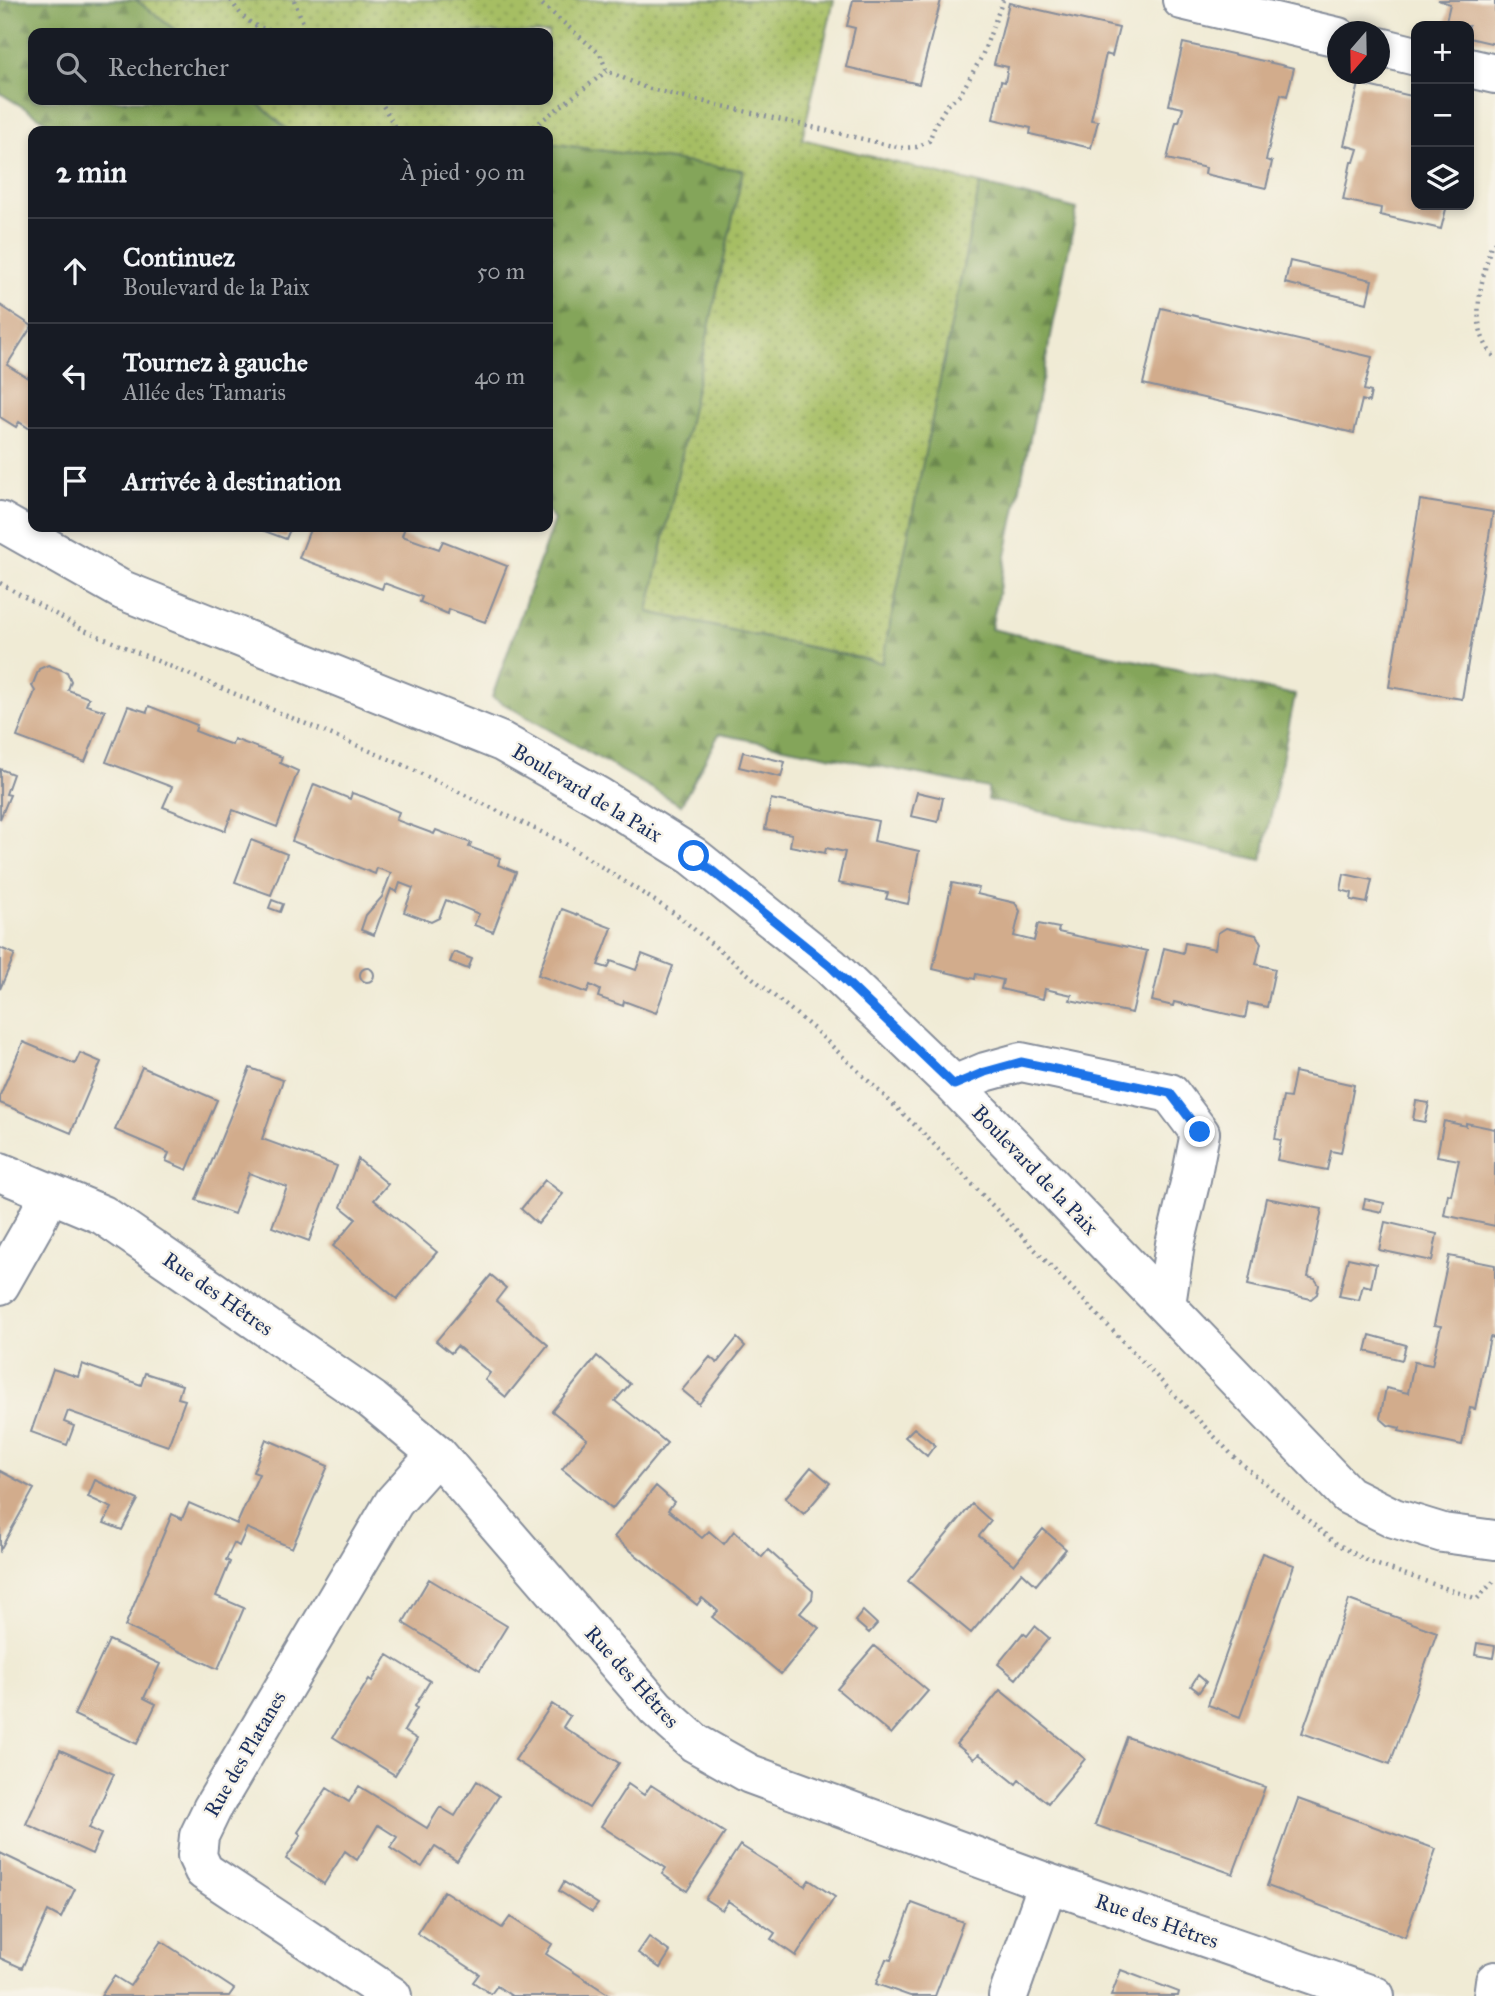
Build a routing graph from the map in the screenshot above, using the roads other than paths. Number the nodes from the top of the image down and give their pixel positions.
1 (1182, 0) edge
2 (1327, 34) edge
3 (1390, 50) edge
4 (1411, 55) edge
5 (1474, 69) edge
6 (1495, 75) edge
7 (0, 521) edge
8 (954, 1085) junction
9 (0, 1172) edge
10 (50, 1193) junction
11 (0, 1285) edge
12 (1166, 1305) junction
13 (437, 1454) junction
14 (1495, 1541) edge
15 (1048, 1883) junction
16 (1495, 1981) edge
17 (392, 1996) edge
18 (1008, 1996) edge
19 (1375, 1996) edge
20 (1493, 1996) edge

1 - 2 street
3 - 4 street
5 - 6 street
7 - 8 street, Boulevard de la Paix
8 - 12 street, Boulevard de la Paix
8 - 12 street
9 - 10 street, Rue des Hêtres
10 - 11 street
10 - 13 street, Rue des Hêtres
12 - 14 street, Boulevard de la Paix
13 - 15 street, Rue des Hêtres
13 - 17 street, Rue des Platanes
15 - 18 street
15 - 19 street, Rue des Hêtres
16 - 20 street

